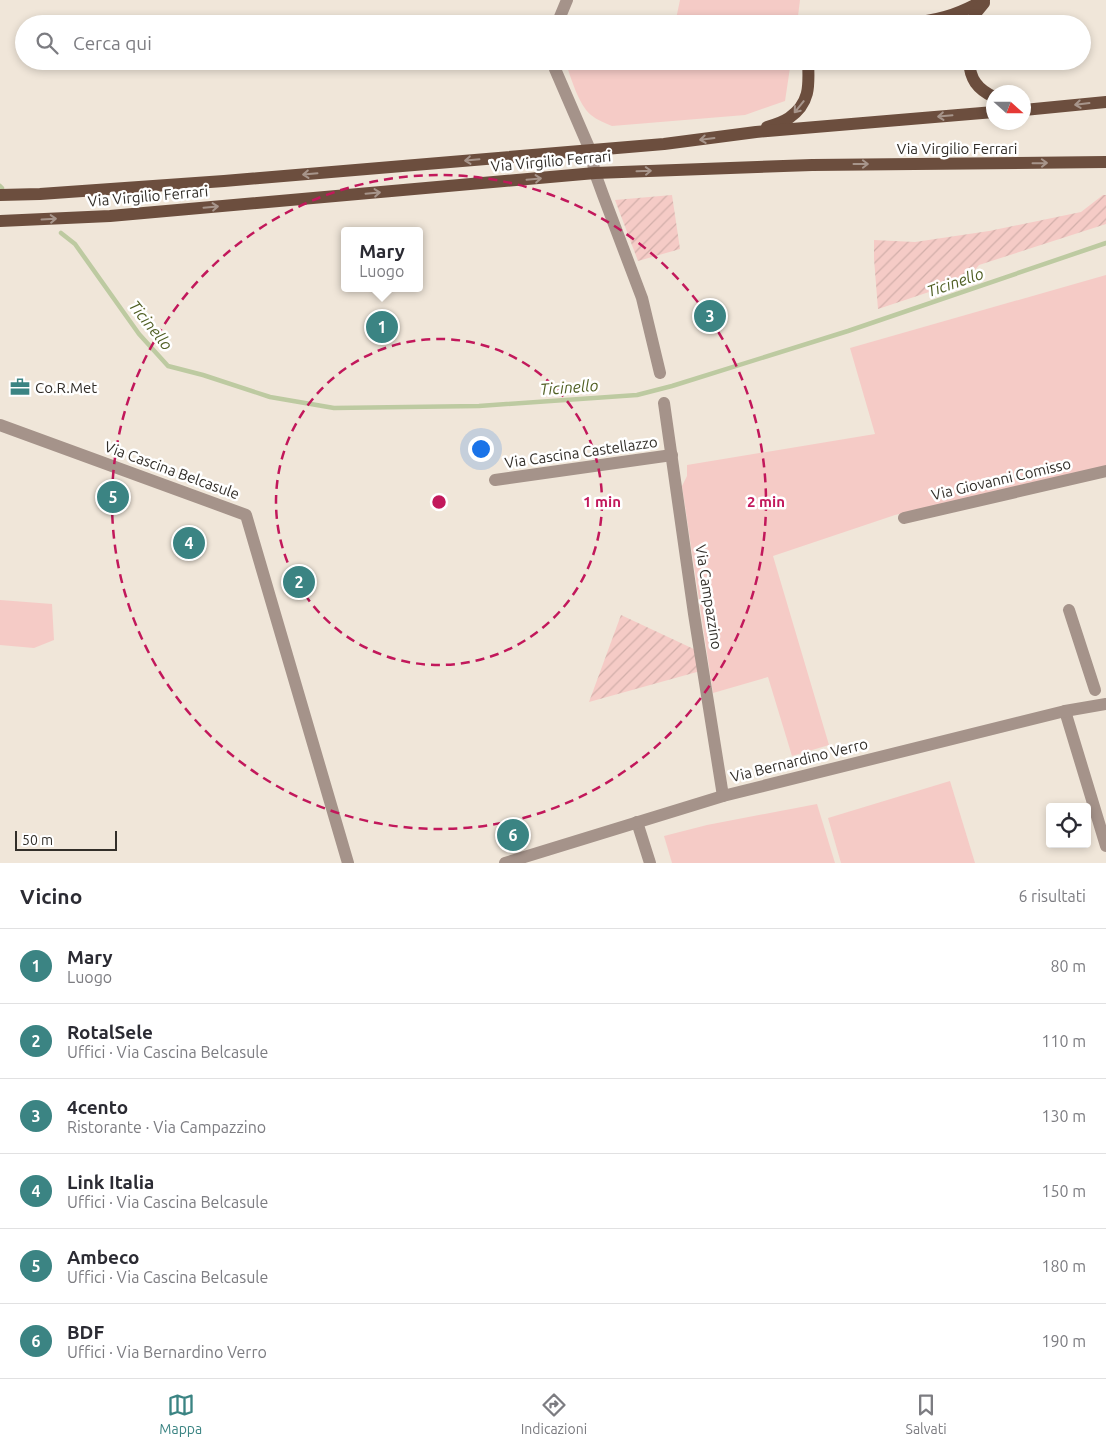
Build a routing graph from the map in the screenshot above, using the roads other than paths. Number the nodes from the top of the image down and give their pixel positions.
1 (567, 0) edge
2 (986, 0) edge
3 (561, 15) edge
4 (952, 15) edge
5 (974, 15) edge
6 (555, 70) edge
7 (808, 70) edge
8 (970, 70) edge
9 (986, 94) edge
10 (1106, 102) edge
11 (1031, 105) edge
12 (1058, 107) junction
13 (1031, 109) edge
14 (986, 113) edge
15 (756, 132) junction
16 (590, 150) junction
17 (1106, 162) edge
18 (595, 173) junction
19 (0, 195) edge
20 (0, 221) edge
21 (660, 373) dead end
22 (664, 404) dead end
23 (0, 425) edge
24 (672, 455) junction
25 (1106, 471) edge
26 (495, 480) dead end
27 (904, 518) dead end
28 (1069, 610) dead end
29 (1095, 690) dead end
30 (1106, 704) edge
31 (1065, 710) junction
32 (723, 796) junction
33 (637, 822) junction
34 (1106, 846) edge
35 (348, 863) edge
36 (505, 863) edge
37 (650, 863) edge

1 - 3 street
2 - 4 main road
2 - 5 main road
6 - 16 street
7 -> 15 main road
8 - 9 main road
10 -> 12 main road
11 - 12 main road
12 - 13 main road
14 -> 15 main road, Via Virgilio Ferrari
15 -> 16 main road, Via Virgilio Ferrari
16 - 18 street
16 -> 19 main road, Via Virgilio Ferrari
18 -> 17 main road, Via Virgilio Ferrari
20 -> 18 main road, Via Virgilio Ferrari
18 - 21 street
22 - 24 street, Via Campazzino
23 - 35 street, Via Cascina Belcasule
24 - 26 street, Via Cascina Castellazzo
24 - 32 street, Via Campazzino
25 - 27 street, Via Giovanni Comisso
28 - 29 street
30 - 31 street, Via Bernardino Verro
31 - 32 street, Via Bernardino Verro
31 - 34 street
32 - 33 street, Via Bernardino Verro
33 - 36 street, Via Bernardino Verro
33 - 37 street

